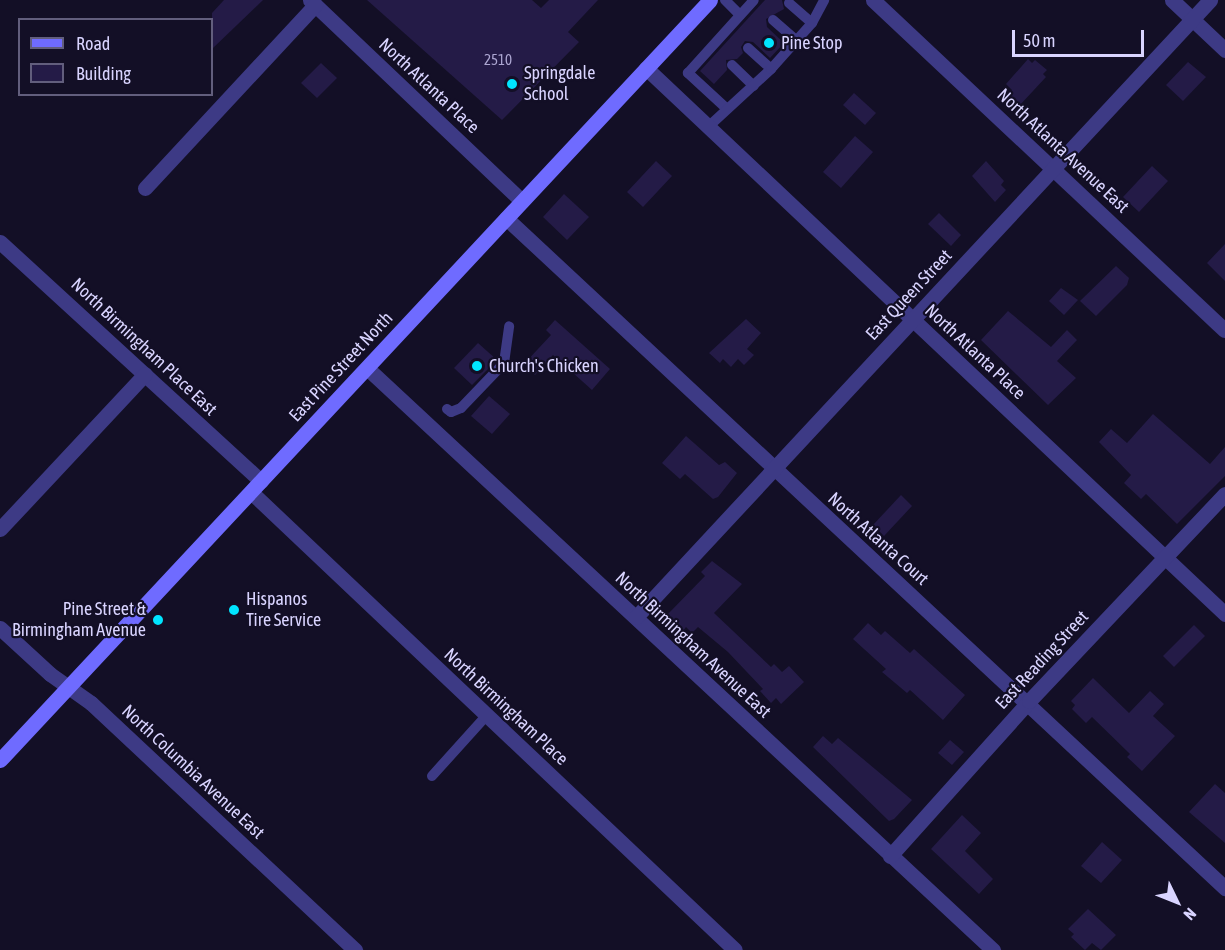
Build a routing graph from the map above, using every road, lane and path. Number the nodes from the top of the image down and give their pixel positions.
1 (710, 0) edge
2 (725, 0) edge
3 (824, 0) edge
4 (873, 0) edge
5 (1172, 0) edge
6 (1210, 0) edge
7 (313, 2) edge
8 (755, 3) edge
9 (789, 3) dead end
10 (740, 15) junction
11 (773, 20) dead end
12 (1192, 20) junction
13 (812, 22) junction
14 (796, 40) junction
15 (748, 48) dead end
16 (1225, 50) edge
17 (732, 65) dead end
18 (646, 68) junction
19 (771, 69) junction
20 (754, 86) junction
21 (726, 108) junction
22 (708, 127) junction
23 (1054, 169) junction
24 (145, 188) dead end
25 (522, 201) junction
26 (506, 218) junction
27 (0, 242) edge
28 (912, 320) junction
29 (509, 326) dead end
30 (1225, 330) edge
31 (367, 368) junction
32 (145, 374) junction
33 (447, 409) dead end
34 (773, 470) junction
35 (256, 486) junction
36 (1225, 494) edge
37 (0, 529) edge
38 (1165, 558) junction
39 (1225, 614) edge
40 (636, 617) junction
41 (0, 628) edge
42 (68, 687) junction
43 (1029, 701) junction
44 (487, 715) junction
45 (0, 760) edge
46 (432, 776) dead end
47 (890, 856) junction
48 (1225, 888) edge
49 (356, 950) edge
50 (735, 950) edge
51 (993, 950) edge

1 - 18 main road, East Pine Street North
2 - 10 lane
3 - 13 lane
4 - 23 street, North Atlanta Avenue East
5 - 12 street
6 - 12 street, East Queen Street
7 - 24 street
7 - 25 street, North Atlanta Place
8 - 10 lane
9 - 13 lane
10 - 21 lane
11 - 14 lane
12 - 16 street
12 - 23 street, East Queen Street
13 - 14 lane
14 - 19 lane
15 - 19 lane
17 - 20 lane
18 - 22 street, North Atlanta Place
18 - 25 main road, East Pine Street North
19 - 20 lane
20 - 21 lane
21 - 22 lane
22 - 28 street, North Atlanta Place
23 - 28 street, East Queen Street
23 - 30 street, North Atlanta Avenue East
25 - 26 main road, East Pine Street North
26 - 31 main road, East Pine Street North
26 - 34 street, North Atlanta Court
27 - 32 street, North Birmingham Place East
28 - 34 street, East Queen Street
28 - 38 street, North Atlanta Place
29 - 33 lane
31 - 35 main road, East Pine Street North
31 - 40 street, North Birmingham Avenue East
32 - 35 street, North Birmingham Place East
32 - 37 street
34 - 40 street, East Queen Street
34 - 43 street, North Atlanta Court
35 - 42 main road, East Pine Street North
35 - 44 street, North Birmingham Place
36 - 38 street, East Reading Street
38 - 39 street, North Atlanta Place
38 - 43 street, East Reading Street
40 - 47 street, North Birmingham Avenue East
41 - 42 street, North Columbia Avenue East
42 - 45 main road, East Pine Street North
42 - 49 street, North Columbia Avenue East
43 - 47 street, East Reading Street
43 - 48 street, North Atlanta Court
44 - 46 lane
44 - 50 street, North Birmingham Place
47 - 51 street, North Birmingham Avenue East

